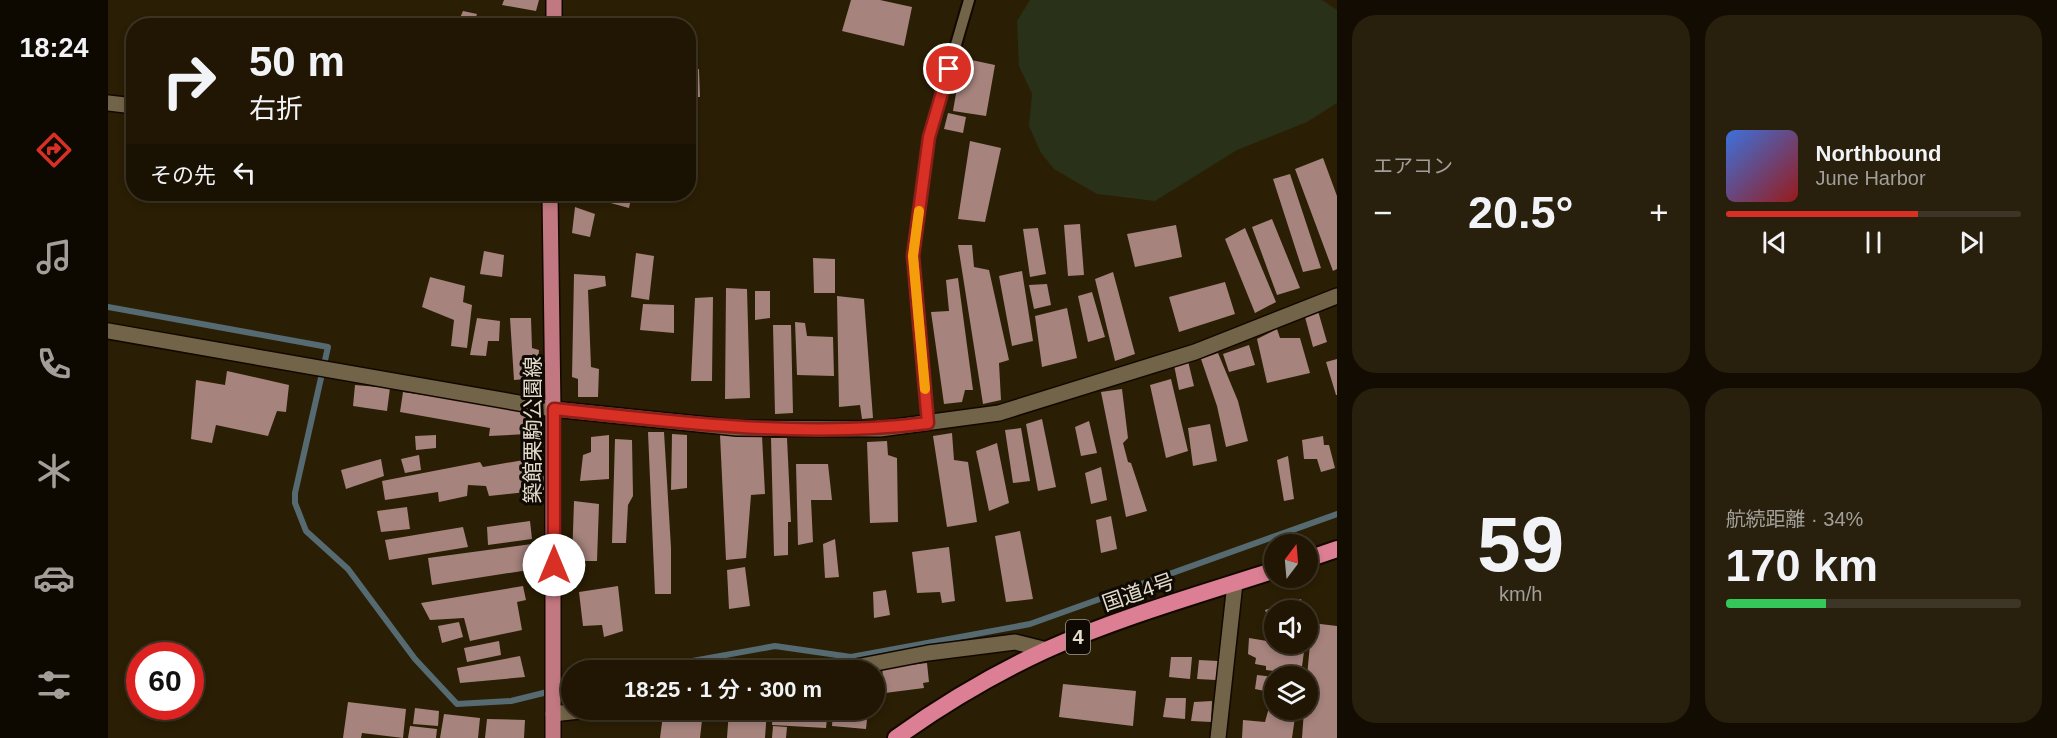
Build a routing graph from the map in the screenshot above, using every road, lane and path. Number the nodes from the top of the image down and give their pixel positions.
1 (554, 0) edge
2 (969, 0) edge
3 (554, 18) edge
4 (108, 103) edge
5 (126, 105) edge
6 (549, 201) edge
7 (1337, 296) edge
8 (108, 331) edge
9 (554, 409) junction
10 (928, 423) junction
11 (1337, 549) edge
12 (1318, 556) edge
13 (1264, 574) edge
14 (1235, 583) junction
15 (1047, 650) junction
16 (885, 661) edge
17 (553, 709) junction
18 (561, 709) edge
19 (553, 738) edge
20 (896, 738) edge
21 (1218, 738) edge

1 - 3 main road
2 - 10 lane
4 - 5 street
6 - 9 main road, 築館栗駒公園線
7 - 10 street
8 - 9 street
9 - 10 street
9 - 17 main road, 築館栗駒公園線
11 - 12 highway
13 - 14 highway, 国道4号 / 4
14 - 15 highway, 国道4号 / 4
14 - 21 street
15 - 16 street
15 - 20 highway, 国道4号 / 4
17 - 18 street
17 - 19 main road, 築館栗駒公園線

